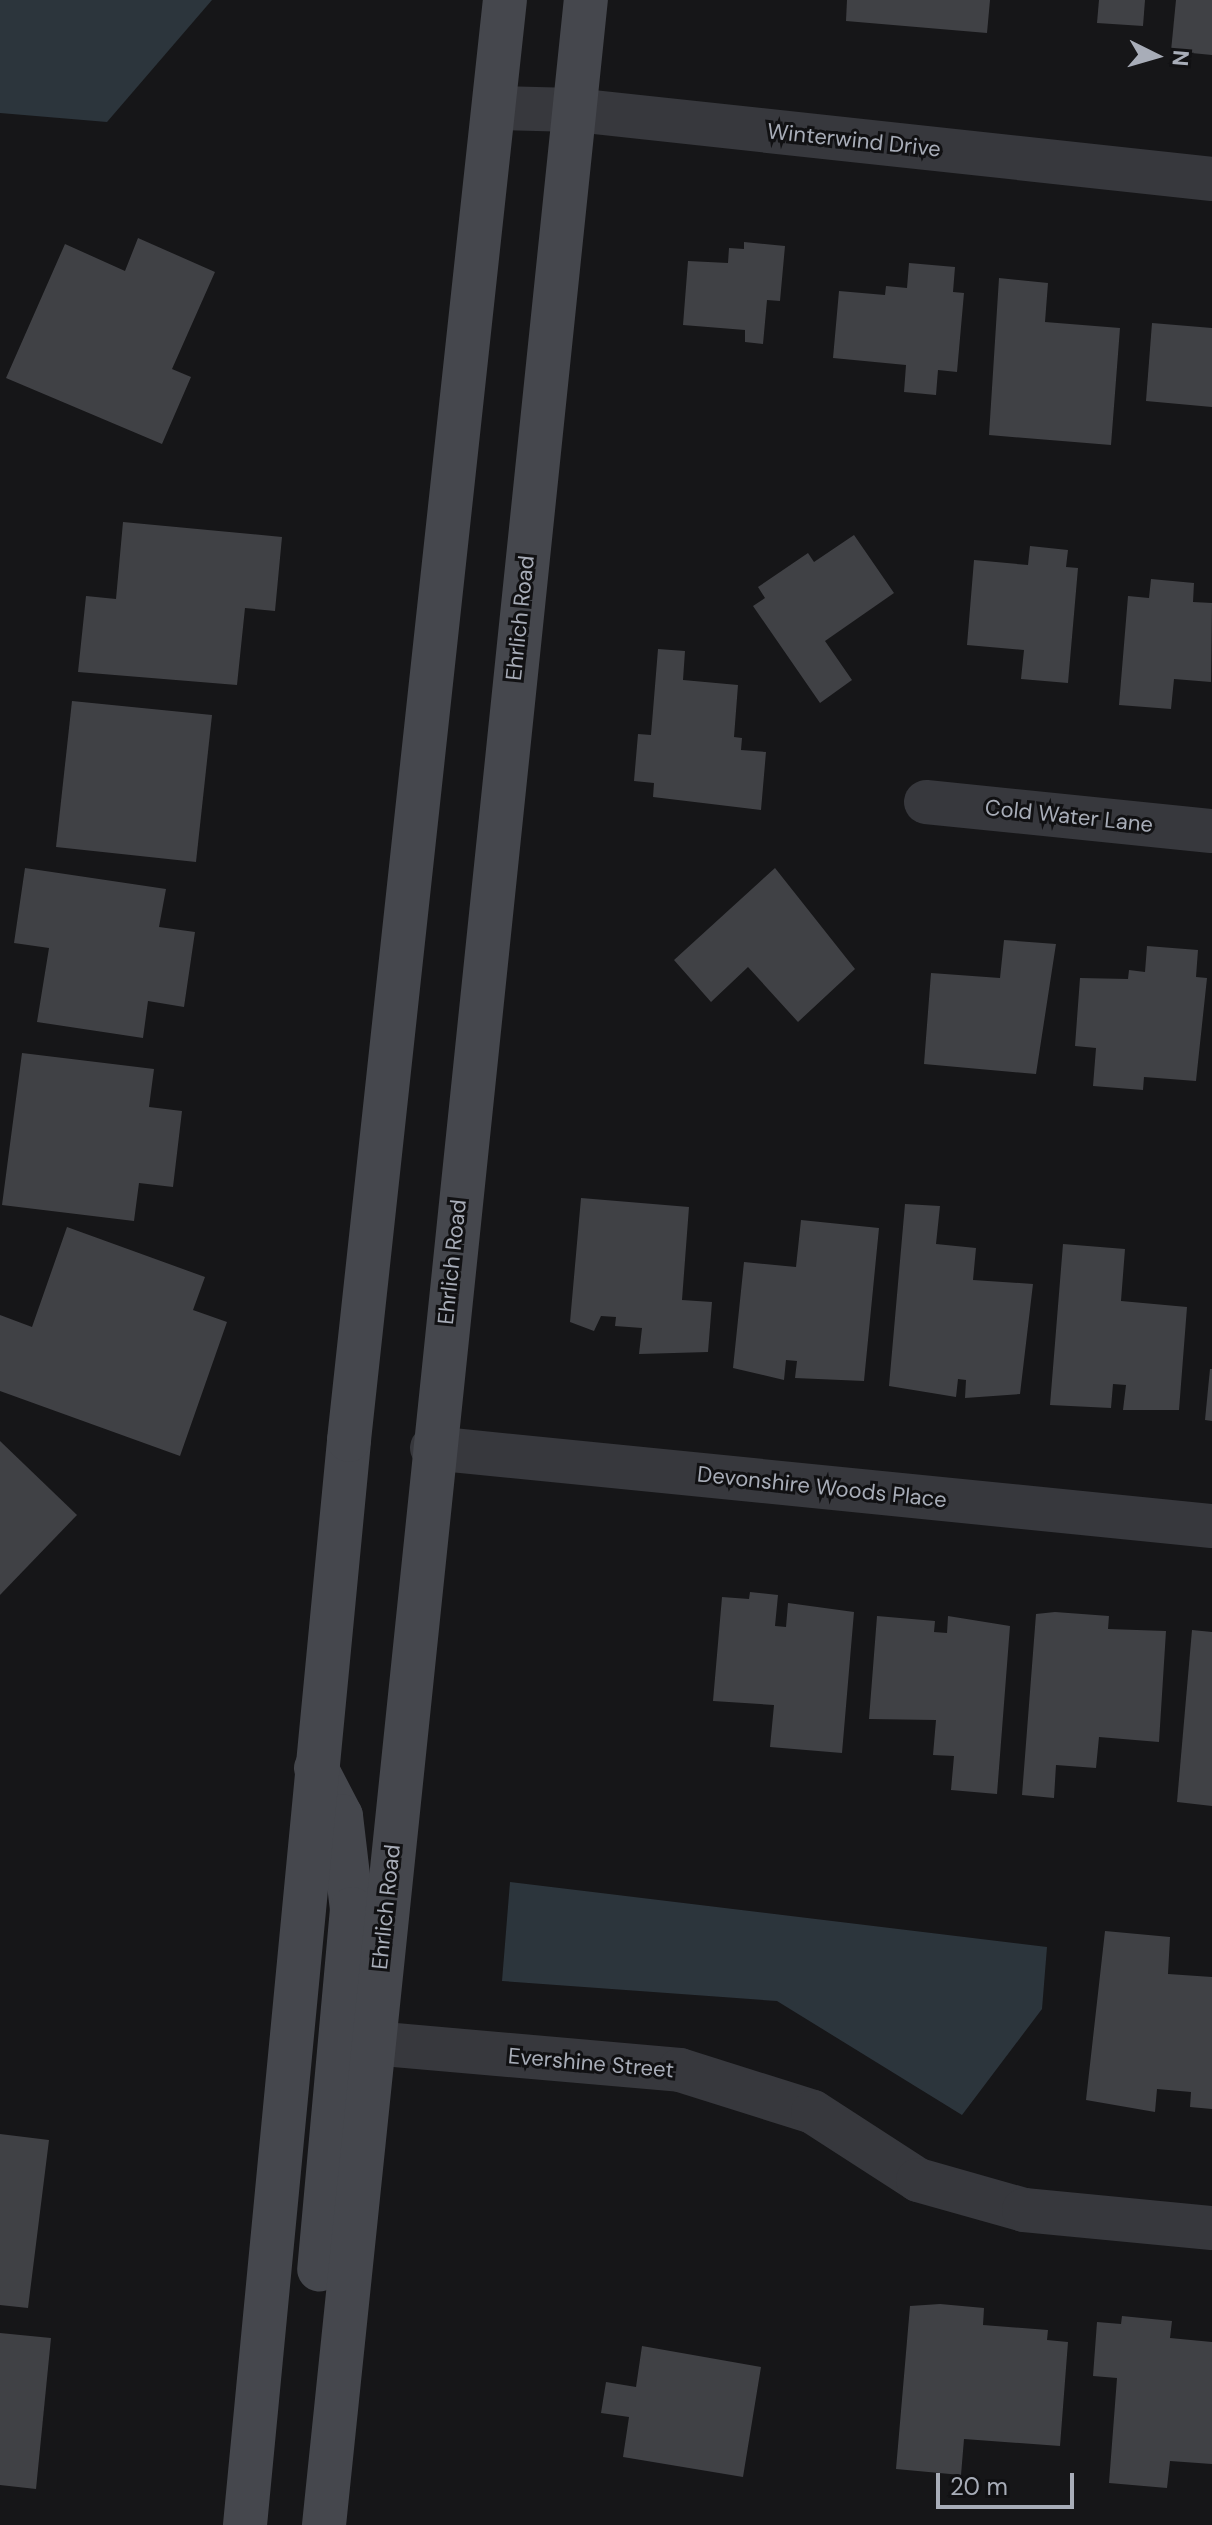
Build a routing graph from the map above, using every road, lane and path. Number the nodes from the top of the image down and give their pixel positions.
1 (505, 0) edge
2 (586, 0) edge
3 (495, 108) junction
4 (575, 110) junction
5 (1212, 179) edge
6 (926, 802) dead end
7 (1212, 831) edge
8 (432, 1448) junction
9 (1212, 1526) edge
10 (316, 1768) junction
11 (372, 2043) junction
12 (1212, 2228) edge
13 (345, 2314) junction
14 (245, 2525) edge
15 (324, 2525) edge

1 - 3 main road
2 - 4 main road, Ehrlich Road
3 - 4 street, Winterwind Drive
3 - 10 main road
4 - 5 street, Winterwind Drive
4 - 8 main road, Ehrlich Road
6 - 7 street, Cold Water Lane
8 - 9 street, Devonshire Woods Place
8 - 11 main road, Ehrlich Road
10 - 13 main road
10 - 14 main road
11 - 12 street, Evershine Street
11 - 13 main road, Ehrlich Road
13 - 15 main road, Ehrlich Road

